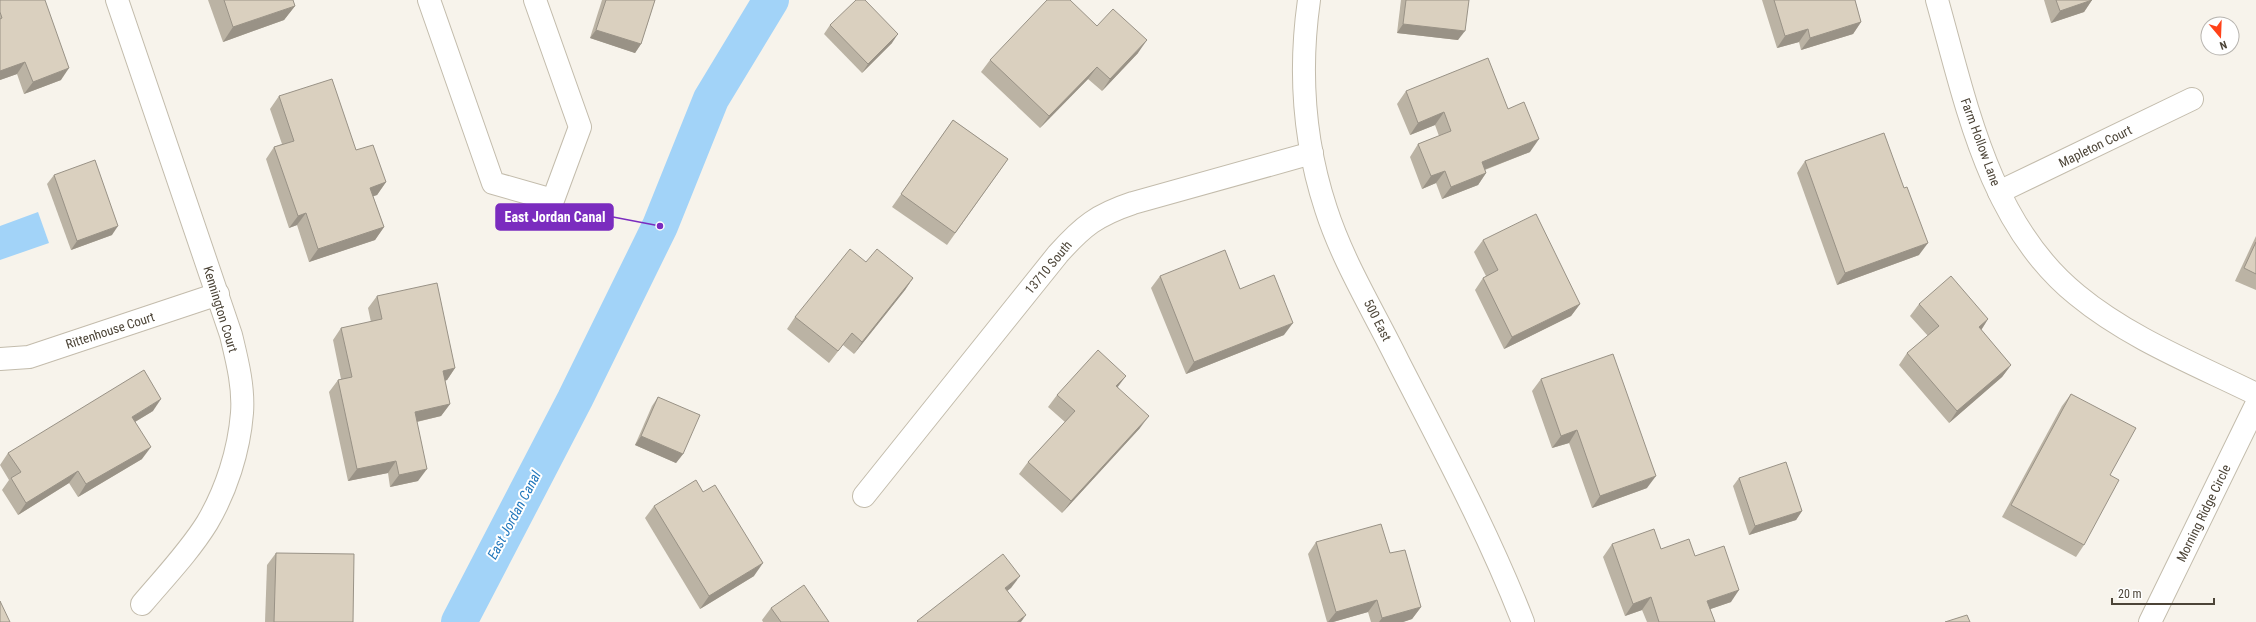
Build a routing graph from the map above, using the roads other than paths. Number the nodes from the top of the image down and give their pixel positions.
1 (117, 0) edge
2 (429, 0) edge
3 (535, 0) edge
4 (1309, 0) edge
5 (1937, 0) edge
6 (2192, 99) dead end
7 (1312, 153) junction
8 (1999, 192) junction
9 (218, 294) junction
10 (0, 359) edge
11 (2256, 394) edge
12 (2256, 405) edge
13 (864, 496) dead end
14 (142, 604) dead end
15 (1523, 622) edge
16 (2150, 622) edge

1 - 9 street, Kennington Court
2 - 3 street
4 - 7 street, 500 East
5 - 8 street, Farm Hollow Lane
6 - 8 street, Mapleton Court
7 - 13 street, 13710 South
7 - 15 street, 500 East
8 - 11 street, Farm Hollow Lane
9 - 10 street, Rittenhouse Court
9 - 14 street, Kennington Court
12 - 16 street, Morning Ridge Circle

